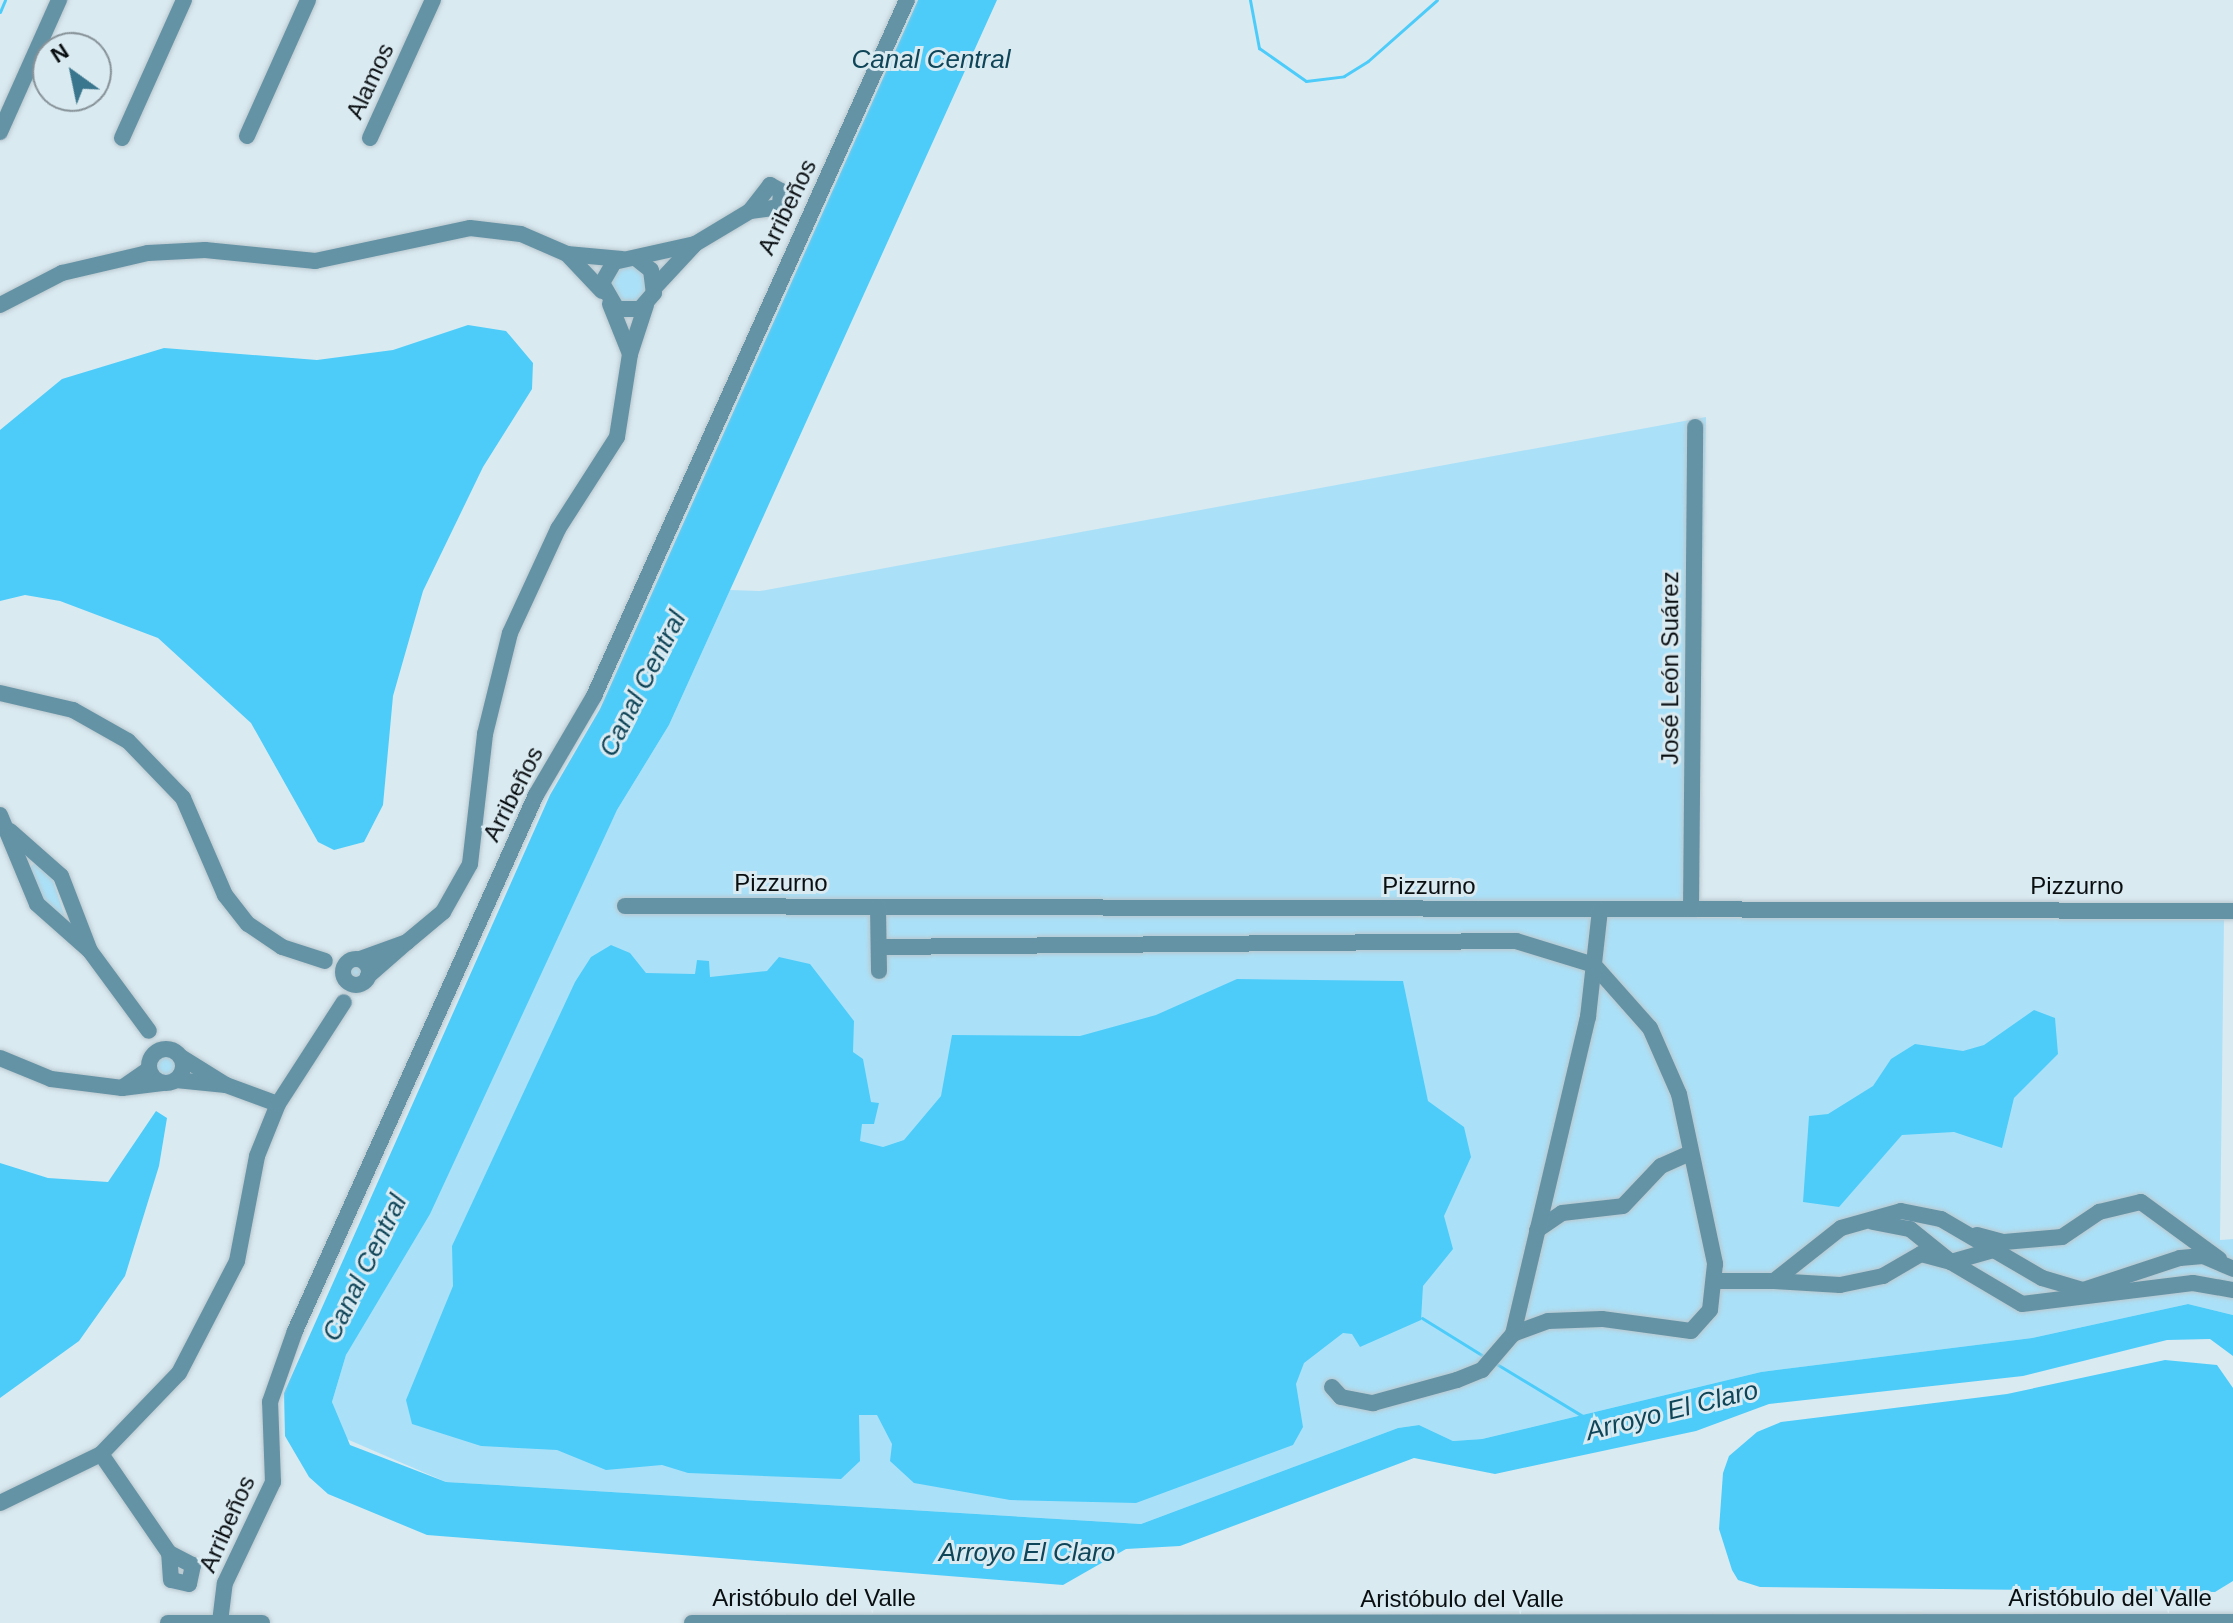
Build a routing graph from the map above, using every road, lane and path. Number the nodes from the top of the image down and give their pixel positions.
1 (59, 0) edge
2 (184, 0) edge
3 (308, 0) edge
4 (433, 0) edge
5 (907, 0) edge
6 (0, 132) edge
7 (247, 136) dead end
8 (122, 138) dead end
9 (370, 138) dead end
10 (750, 211) dead end
11 (695, 244) junction
12 (567, 254) junction
13 (630, 259) junction
14 (656, 286) junction
15 (2, 298) edge
16 (606, 298) junction
17 (646, 305) junction
18 (630, 354) junction
19 (1695, 427) dead end
20 (0, 693) edge
21 (0, 815) edge
22 (9, 830) junction
23 (39, 855) junction
24 (21, 868) junction
25 (625, 906) dead end
26 (878, 907) junction
27 (76, 908) junction
28 (1691, 909) junction
29 (1600, 910) junction
30 (2233, 911) edge
31 (56, 924) junction
32 (879, 947) junction
33 (90, 951) junction
34 (1594, 965) junction
35 (879, 971) dead end
36 (354, 972) junction
37 (149, 1031) junction
38 (177, 1053) junction
39 (0, 1058) edge
40 (149, 1064) junction
41 (169, 1081) junction
42 (226, 1085) junction
43 (122, 1088) junction
44 (278, 1104) junction
45 (1690, 1153) junction
46 (1841, 1228) junction
47 (1536, 1231) junction
48 (1967, 1232) junction
49 (1993, 1250) junction
50 (1951, 1262) junction
51 (2227, 1264) edge
52 (1715, 1281) junction
53 (1774, 1281) junction
54 (2233, 1290) edge
55 (1513, 1334) junction
56 (1332, 1387) dead end
57 (101, 1454) junction
58 (0, 1503) edge
59 (169, 1553) dead end
60 (220, 1622) edge
61 (875, 1622) edge
62 (2233, 1622) edge
63 (168, 1623) edge
64 (262, 1623) edge
65 (692, 1623) edge
66 (1409, 1623) edge
67 (1690, 1623) edge
68 (1970, 1623) edge

1 - 6 street
2 - 8 street
3 - 7 street
4 - 9 street, Alamos
5 - 60 street, Arribeños
10 - 11 street
11 - 13 street
11 - 14 street
12 - 13 street
12 - 15 street
12 - 16 street
13 - 14 street
13 - 16 street
14 - 17 street
16 - 17 street
16 - 18 street
17 - 18 street
18 - 36 street
19 - 28 street, José León Suárez
20 - 36 street
21 - 22 street
22 - 23 street
22 - 24 street
23 - 24 street
23 - 27 street
24 - 31 street
25 - 26 street, Pizzurno
26 - 29 street, Pizzurno
26 - 32 street
27 - 31 street
27 - 33 street
28 - 29 street, Pizzurno
28 - 30 street, Pizzurno
29 - 34 street
31 - 33 street
32 - 34 street
32 - 35 street
33 - 37 street
34 - 45 street
34 - 47 street
36 - 44 street
37 - 38 street
37 - 40 street
38 - 40 street
38 - 41 street
38 - 42 street
39 - 43 street
40 - 41 street
40 - 43 street
41 - 42 street
41 - 43 street
42 - 44 street
44 - 57 street
45 - 47 street
45 - 52 street
46 - 48 street
46 - 50 street
46 - 53 street
47 - 55 street
48 - 49 street
48 - 51 street
49 - 50 street
49 - 51 street
50 - 53 street
50 - 54 street
52 - 53 street
52 - 55 street
55 - 56 street
57 - 58 street
57 - 59 street
60 - 63 street
60 - 64 street
61 - 65 street, Aristóbulo del Valle
61 - 66 street, Aristóbulo del Valle
62 - 68 street, Aristóbulo del Valle
66 - 67 street, Aristóbulo del Valle
67 - 68 street, Aristóbulo del Valle

